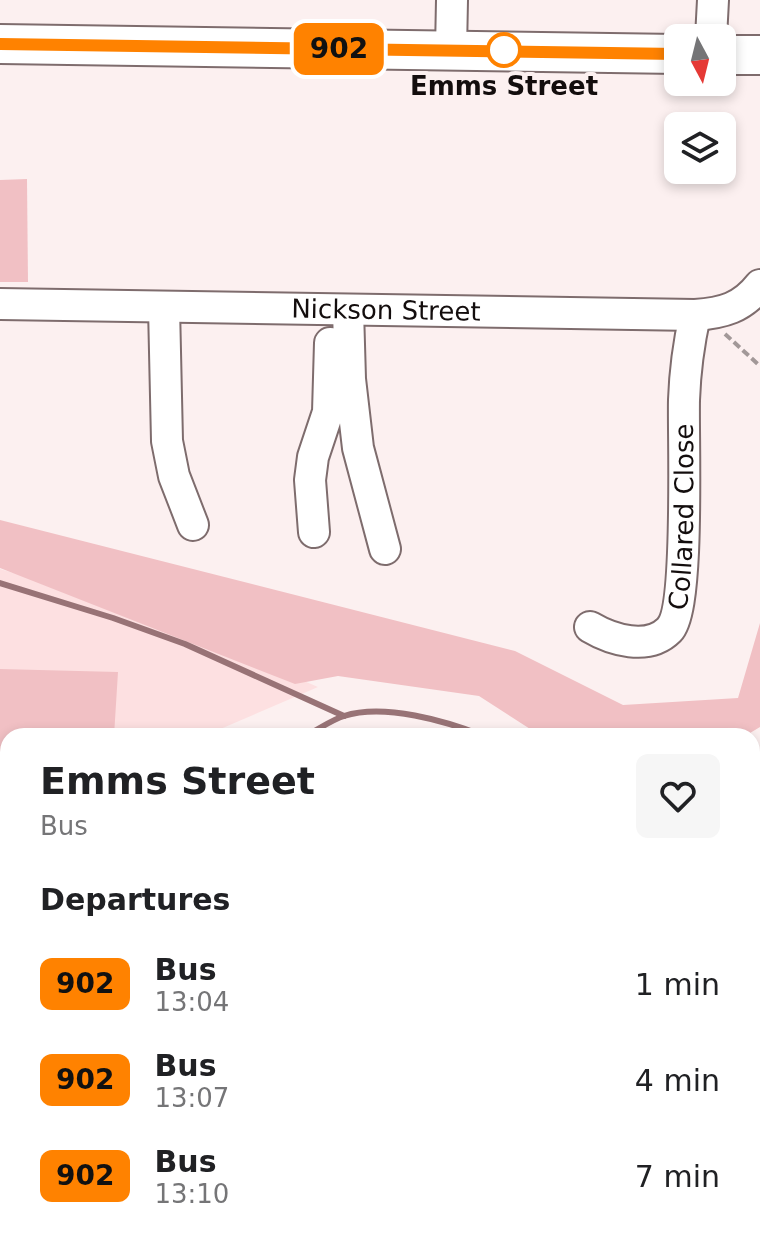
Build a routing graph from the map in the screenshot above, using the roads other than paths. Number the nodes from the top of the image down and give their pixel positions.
1 (452, 0) edge
2 (713, 0) edge
3 (712, 24) edge
4 (0, 44) edge
5 (451, 50) junction
6 (664, 54) edge
7 (736, 55) edge
8 (760, 55) edge
9 (760, 285) edge
10 (0, 304) edge
11 (164, 307) junction
12 (340, 309) junction
13 (705, 314) junction
14 (193, 525) dead end
15 (314, 532) dead end
16 (385, 549) dead end
17 (590, 627) dead end

1 - 5 street
2 - 3 street
4 - 5 main road
5 - 6 main road
7 - 8 main road
9 - 13 street, Nickson Street
10 - 11 street, Nickson Street
11 - 12 street, Nickson Street
11 - 14 street
12 - 13 street, Nickson Street
12 - 15 street
12 - 16 street
13 - 17 street, Collared Close

